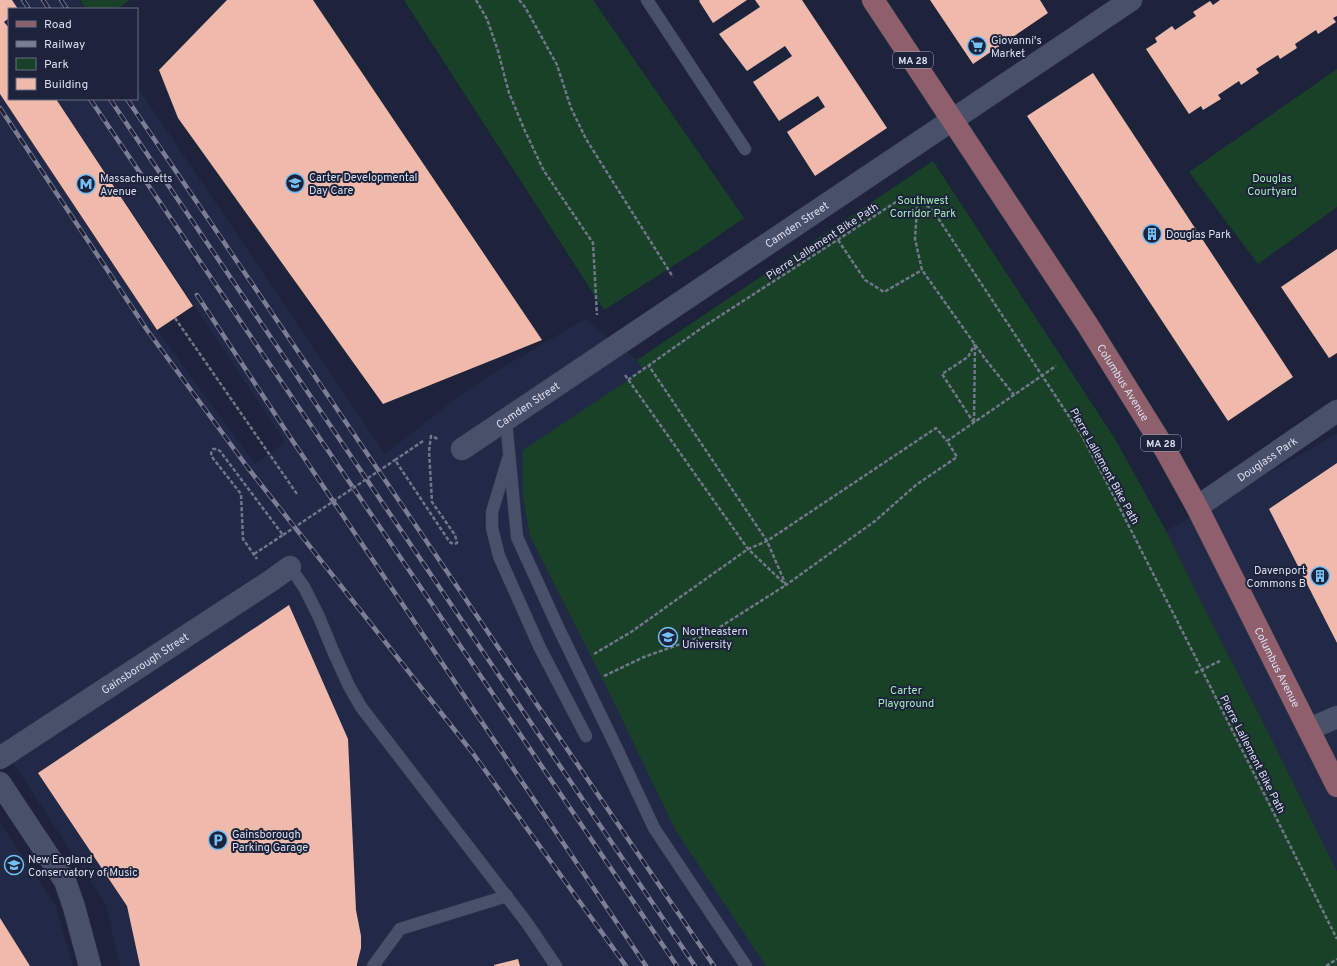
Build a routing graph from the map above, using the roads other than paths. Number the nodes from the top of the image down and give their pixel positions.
1 (648, 0) edge
2 (873, 0) edge
3 (1131, 0) edge
4 (952, 120) junction
5 (745, 149) dead end
6 (1337, 411) edge
7 (506, 420) junction
8 (462, 449) road end
9 (509, 454) junction
10 (1197, 507) junction
11 (290, 567) joint
12 (1337, 717) edge
13 (1309, 729) junction
14 (586, 736) dead end
15 (0, 758) edge
16 (0, 783) edge
17 (1337, 786) edge
18 (507, 896) junction
19 (90, 966) edge
20 (373, 966) edge
21 (556, 966) edge
22 (746, 966) edge

1 - 5 lane
2 - 4 main road, Columbus Avenue / MA 28
3 - 4 street, Camden Street
4 - 7 street, Camden Street
4 - 10 main road, Columbus Avenue / MA 28
6 - 10 street, Douglass Park
7 - 8 street, Camden Street
7 - 9 lane
9 - 14 lane
9 - 22 lane
10 - 13 main road, Columbus Avenue / MA 28
11 - 15 street, Gainsborough Street
11 - 18 lane
12 - 13 street
13 - 17 main road, Columbus Avenue / MA 28
16 - 19 street
18 - 20 lane
18 - 21 lane

